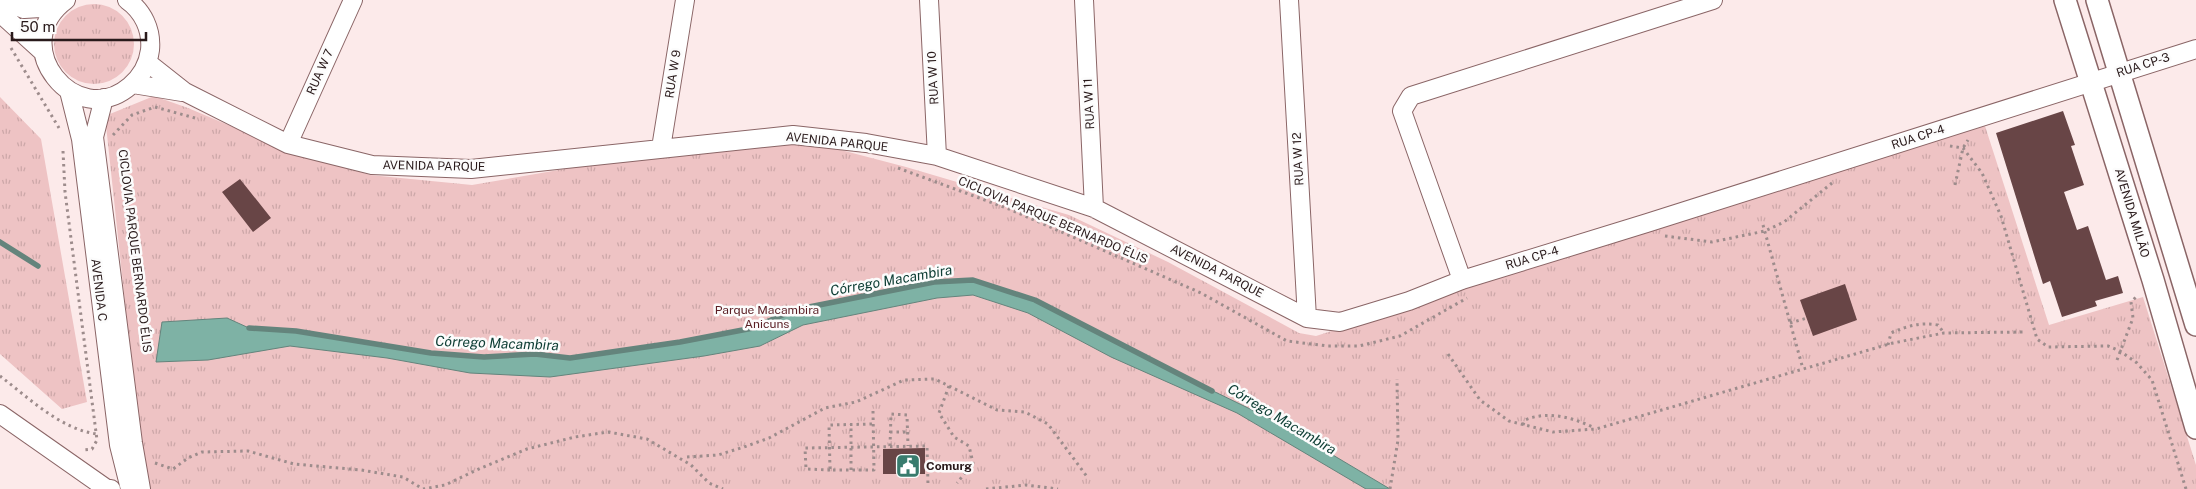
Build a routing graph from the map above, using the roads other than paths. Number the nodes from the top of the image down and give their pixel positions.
1 (1, 0) edge
2 (353, 0) edge
3 (685, 0) edge
4 (929, 0) edge
5 (1084, 0) edge
6 (1289, 0) edge
7 (1714, 0) edge
8 (2065, 0) edge
9 (2097, 0) edge
10 (132, 2) edge
11 (61, 4) edge
12 (0, 13) edge
13 (2196, 49) edge
14 (43, 52) junction
15 (147, 62) junction
16 (2119, 73) junction
17 (2091, 83) junction
18 (133, 84) junction
19 (69, 91) junction
20 (185, 92) junction
21 (104, 98) junction
22 (288, 144) junction
23 (661, 148) junction
24 (937, 156) junction
25 (1094, 208) junction
26 (1462, 280) junction
27 (1307, 318) junction
28 (2196, 325) edge
29 (0, 414) edge
30 (2196, 428) edge
31 (130, 488) edge
32 (111, 489) edge

1 - 11 street
2 - 22 street, RUA W 7
3 - 23 street, RUA W 9
4 - 24 street, RUA W 10
5 - 25 street, RUA W 11
6 - 27 street, RUA W 12
7 - 26 street
8 - 17 main road, AVENIDA MILÃO
9 - 16 main road
10 - 15 street
11 - 14 street
12 - 14 street
13 - 16 street, RUA CP-3
14 - 19 street
15 - 18 street
15 - 20 street, AVENIDA PARQUE
16 - 17 street, RUA CP-3
16 - 28 main road
17 - 26 street, RUA CP-4
17 - 30 main road, AVENIDA MILÃO
18 - 20 street, AVENIDA PARQUE
18 - 21 street
19 - 21 street
19 - 31 street, AVENIDA C
20 - 22 street, AVENIDA PARQUE
21 - 31 street, AVENIDA C
22 - 23 street, AVENIDA PARQUE
23 - 24 street, AVENIDA PARQUE
24 - 25 street, AVENIDA PARQUE
25 - 27 street, AVENIDA PARQUE
26 - 27 street, AVENIDA PARQUE
29 - 32 street

